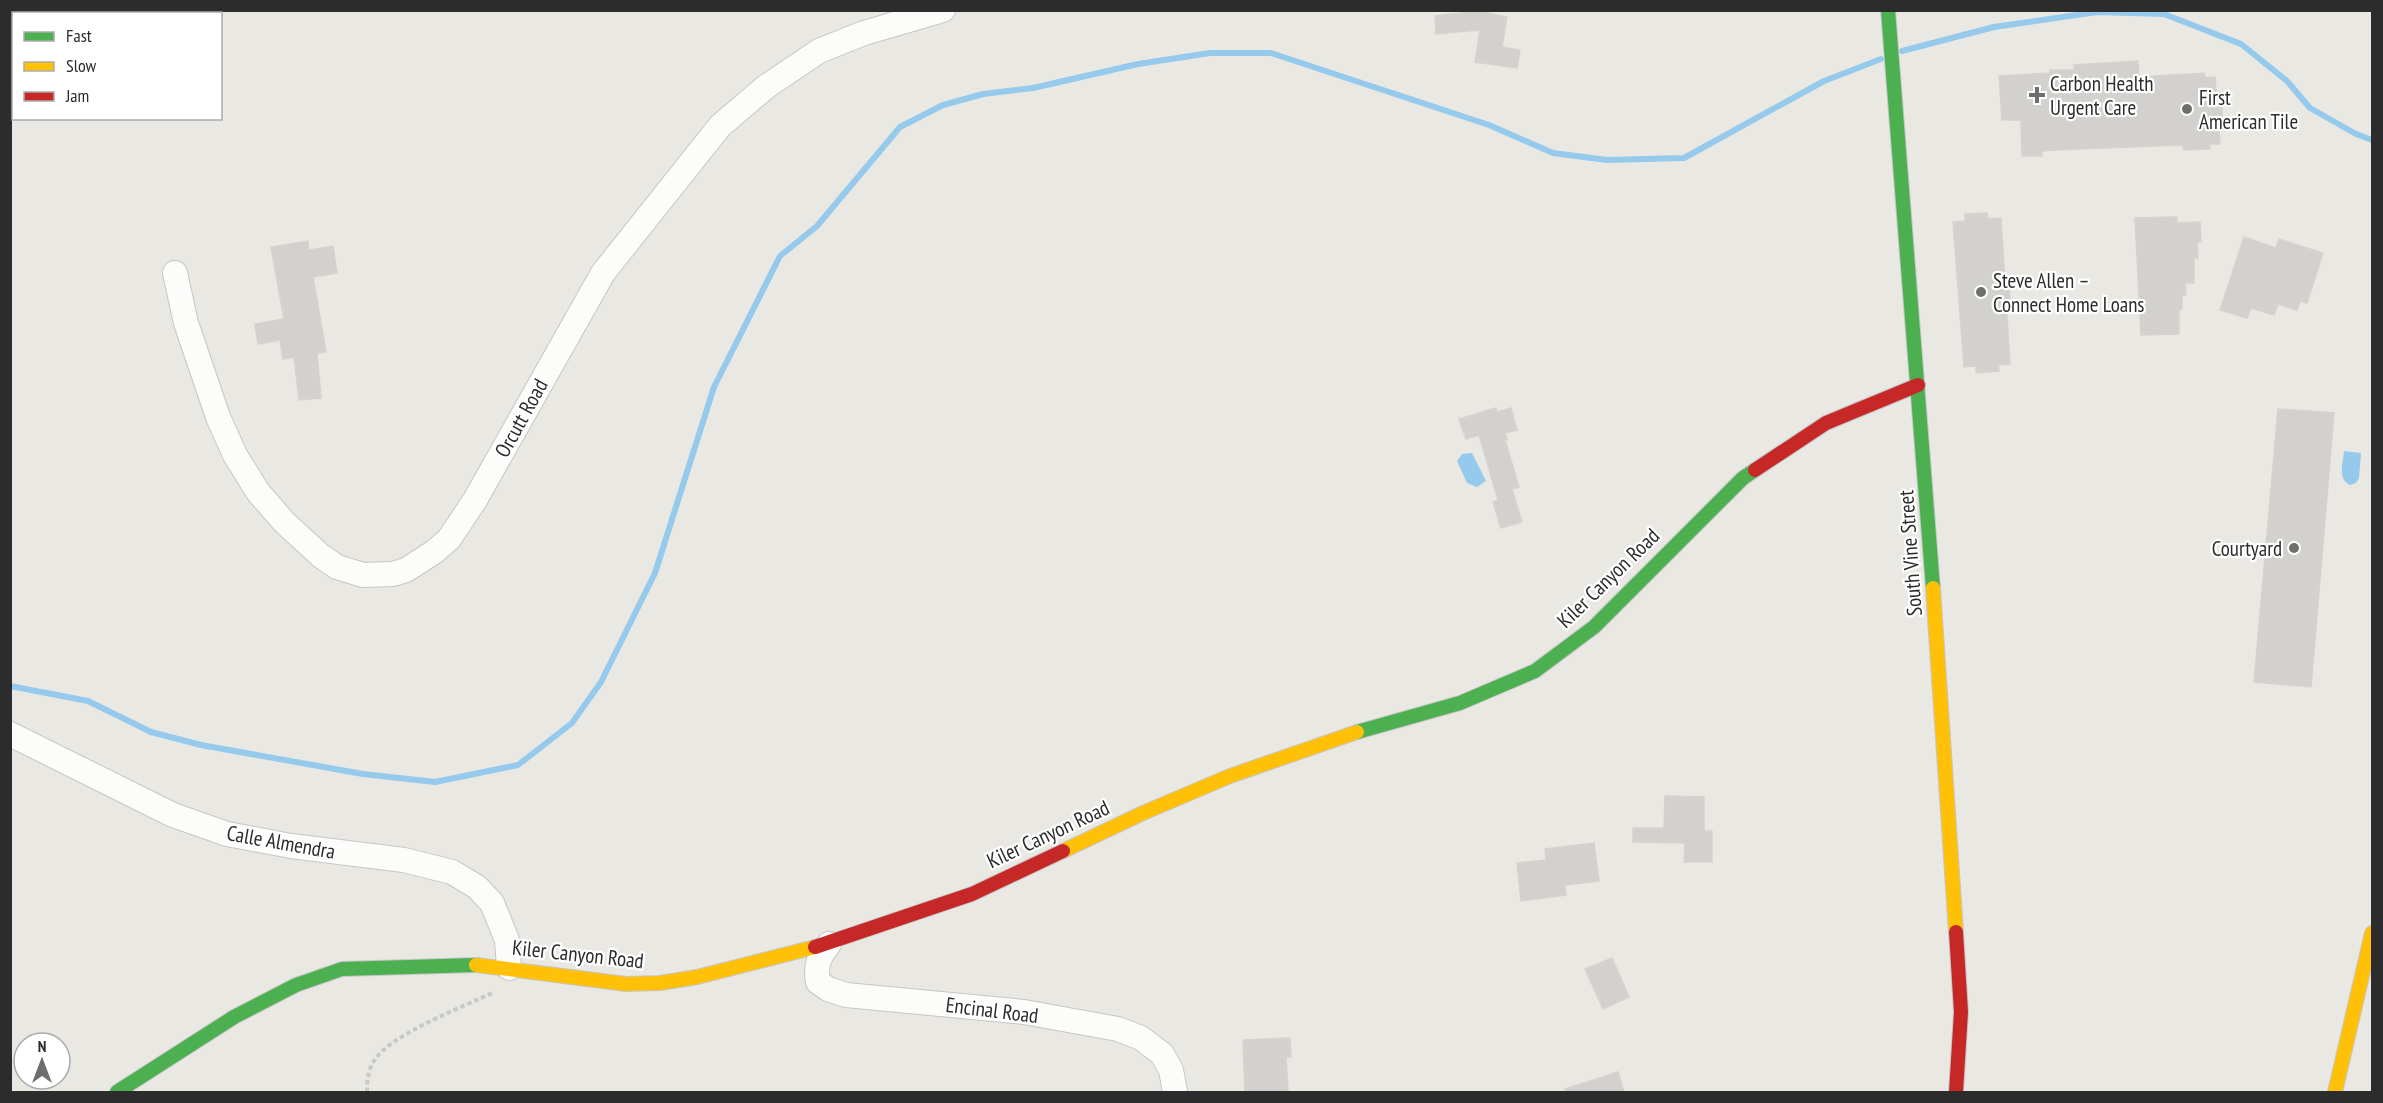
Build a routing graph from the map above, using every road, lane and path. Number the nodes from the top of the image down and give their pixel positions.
1 (944, 10) edge
2 (1888, 10) edge
3 (175, 273) dead end
4 (1918, 385) junction
5 (10, 734) edge
6 (2373, 933) edge
7 (829, 944) junction
8 (505, 978) junction
9 (117, 1092) edge
10 (367, 1092) edge
11 (1175, 1092) edge
12 (1956, 1092) edge
13 (2335, 1092) edge

1 - 3 street, Orcutt Road
2 - 4 main road, South Vine Street
4 - 7 main road, Kiler Canyon Road
4 - 12 main road, South Vine Street
5 - 8 street, Calle Almendra
6 - 13 main road
7 - 8 main road, Kiler Canyon Road
7 - 11 street, Encinal Road
8 - 9 main road, Kiler Canyon Road
8 - 10 path

